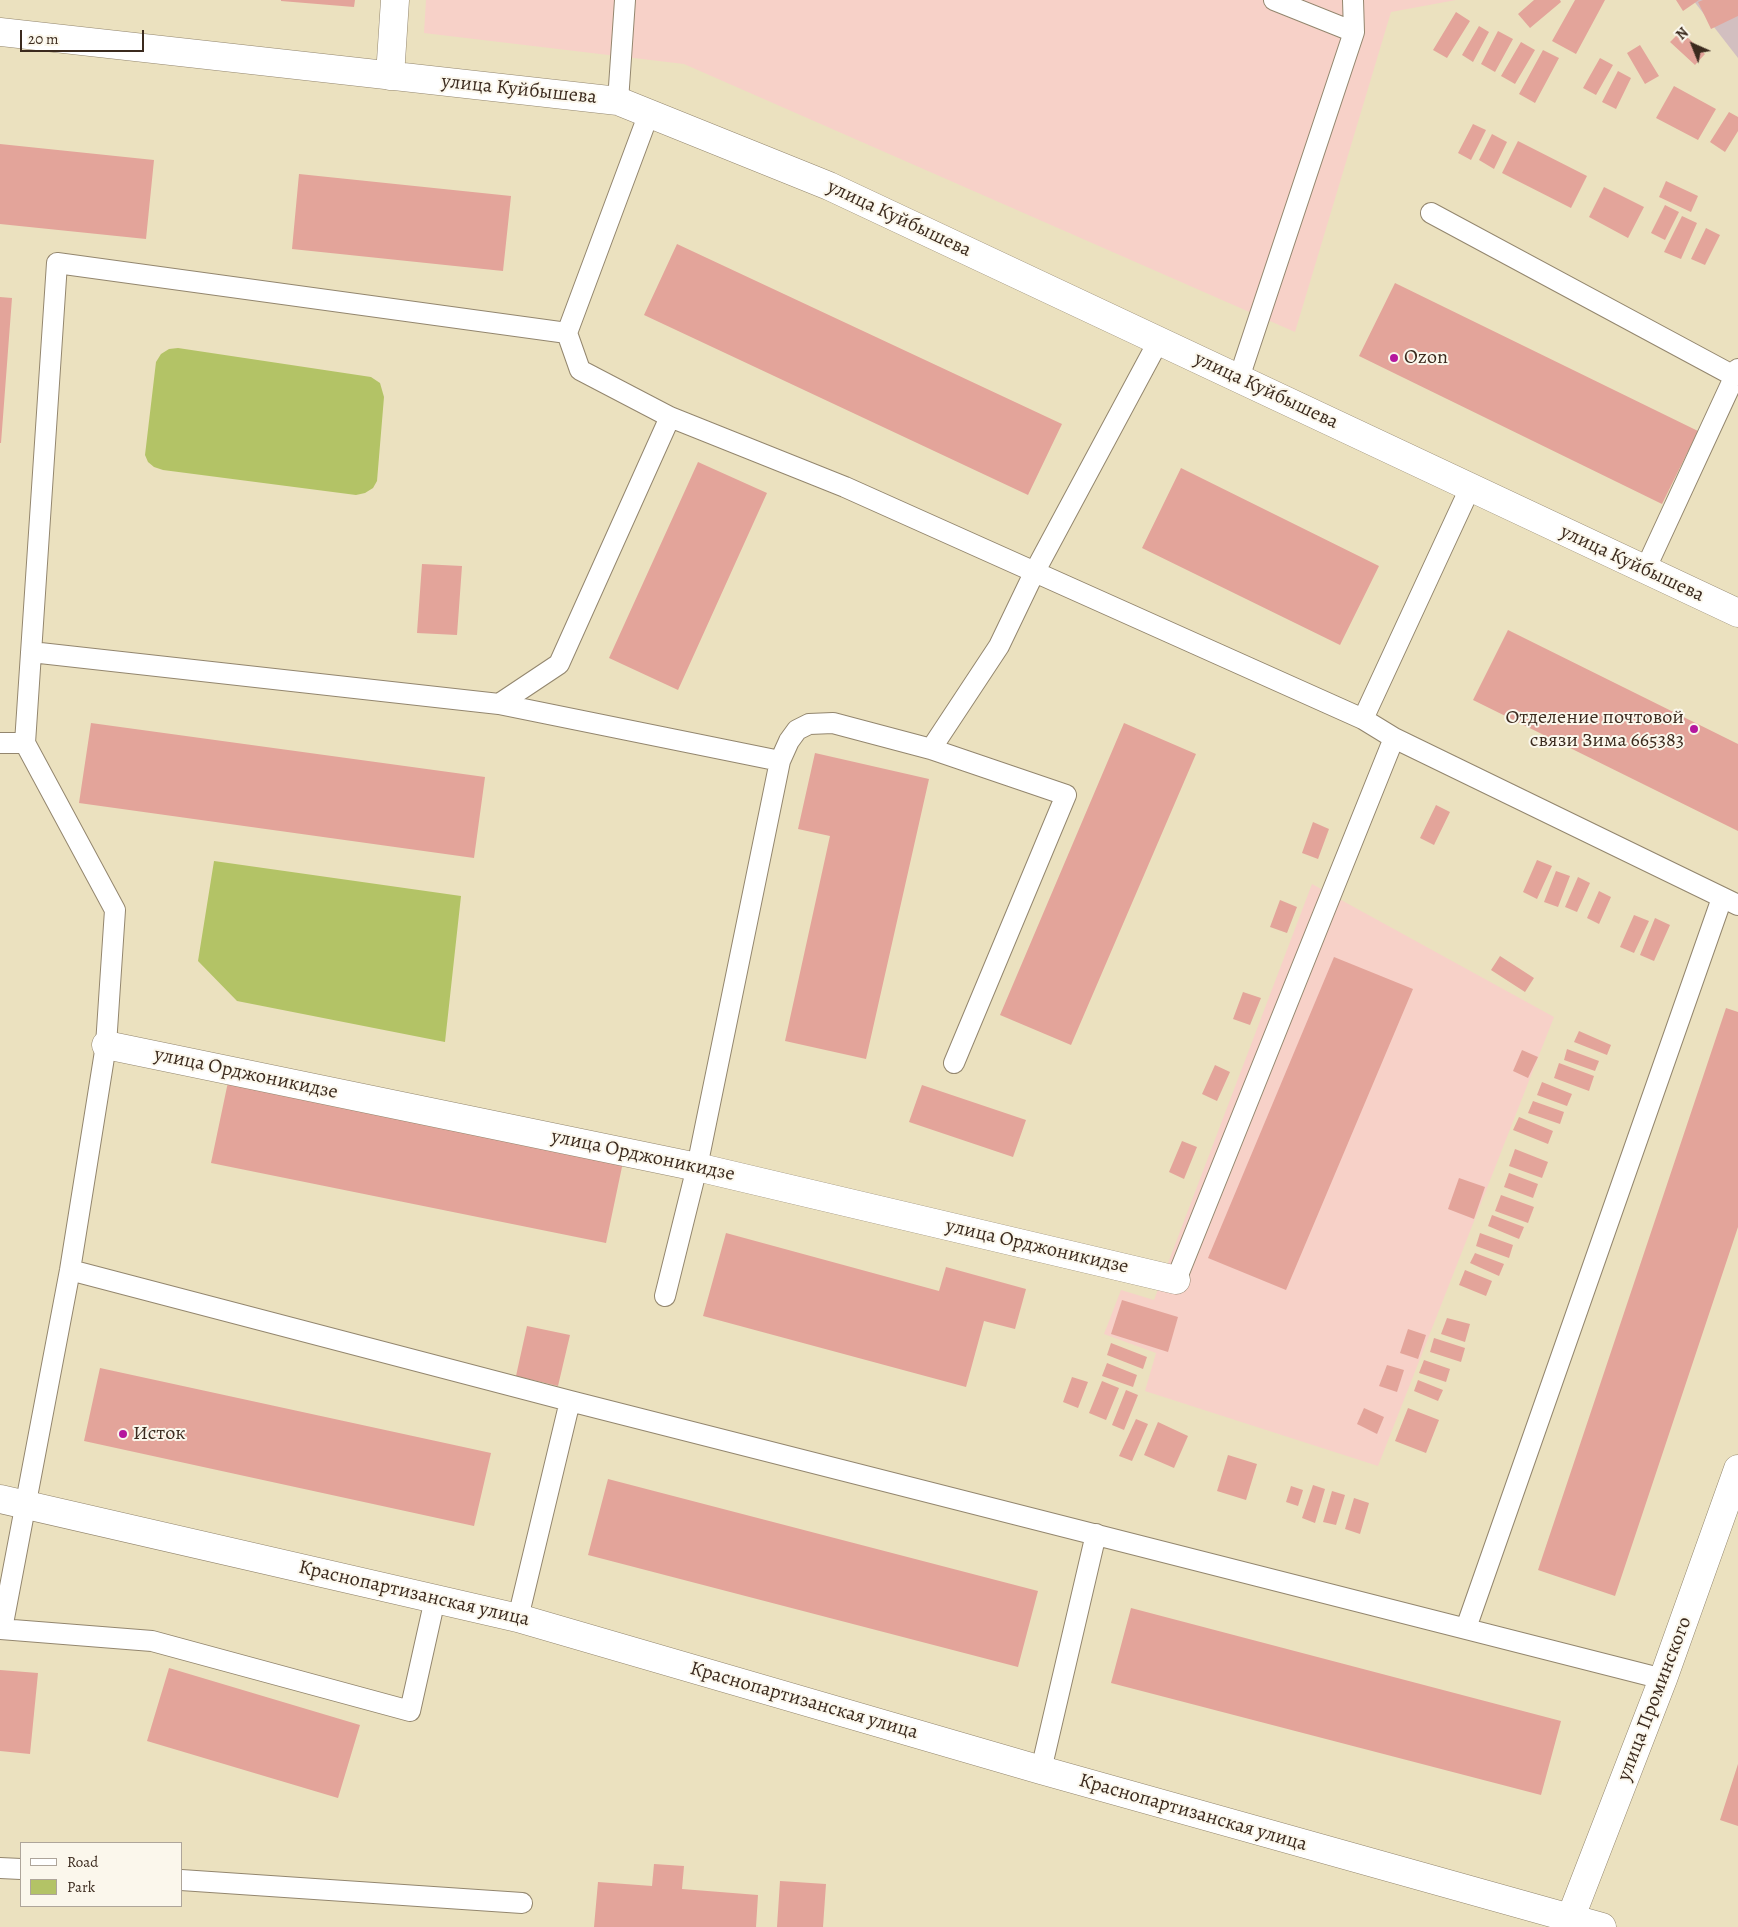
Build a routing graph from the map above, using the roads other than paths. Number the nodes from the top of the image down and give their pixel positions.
1 (395, 0) edge
2 (624, 0) edge
3 (1274, 0) edge
4 (1354, 0) edge
5 (0, 32) edge
6 (1354, 32) junction
7 (390, 76) junction
8 (618, 101) junction
9 (649, 113) junction
10 (1431, 213) dead end
11 (567, 333) junction
12 (1158, 342) junction
13 (1736, 372) edge
14 (1239, 378) junction
15 (670, 417) junction
16 (1470, 488) junction
17 (1645, 570) junction
18 (1035, 572) junction
19 (1738, 614) edge
20 (31, 652) junction
21 (499, 704) junction
22 (1363, 719) junction
23 (1394, 738) junction
24 (0, 743) edge
25 (25, 743) junction
26 (931, 748) junction
27 (780, 761) junction
28 (1730, 901) edge
29 (106, 1045) junction
30 (954, 1063) dead end
31 (697, 1167) junction
32 (70, 1270) junction
33 (1176, 1280) joint
34 (665, 1296) dead end
35 (570, 1401) junction
36 (1738, 1469) edge
37 (13, 1502) edge
38 (1096, 1534) junction
39 (435, 1599) junction
40 (518, 1618) junction
41 (1466, 1628) junction
42 (1, 1629) edge
43 (1663, 1679) junction
44 (1040, 1770) junction
45 (0, 1868) edge
46 (20, 1869) edge
47 (182, 1880) edge
48 (522, 1903) dead end
49 (1569, 1922) edge
50 (1602, 1927) edge

1 - 7 street
2 - 8 lane
3 - 6 lane
4 - 6 lane
5 - 7 street, улица Куйбышева
6 - 14 lane
7 - 8 street, улица Куйбышева
8 - 9 street, улица Куйбышева
9 - 11 lane
9 - 12 street, улица Куйбышева
10 - 13 lane
11 - 15 lane
11 - 20 lane
12 - 14 street, улица Куйбышева
12 - 18 lane
13 - 17 lane
14 - 16 street, улица Куйбышева
15 - 18 lane
15 - 21 lane
16 - 17 street, улица Куйбышева
16 - 22 lane
17 - 19 street, улица Куйбышева
18 - 22 lane
18 - 26 lane
20 - 21 lane
20 - 25 lane
21 - 27 lane
22 - 23 lane
23 - 28 lane
23 - 33 lane
24 - 25 lane
25 - 29 lane
26 - 27 lane
26 - 30 lane
27 - 31 lane
28 - 41 lane
29 - 31 street, улица Орджоникидзе
29 - 32 lane
31 - 33 street, улица Орджоникидзе
31 - 34 lane
32 - 35 lane
32 - 37 lane
35 - 38 lane
35 - 40 lane
36 - 43 street, улица Проминского
37 - 39 street, Краснопартизанская улица
37 - 42 lane
38 - 41 lane
38 - 44 lane
39 - 40 street, Краснопартизанская улица
39 - 42 lane
40 - 44 street, Краснопартизанская улица
41 - 43 lane
43 - 49 street, улица Проминского
44 - 49 street, Краснопартизанская улица
45 - 46 lane
47 - 48 lane
49 - 50 street, Краснопартизанская улица

